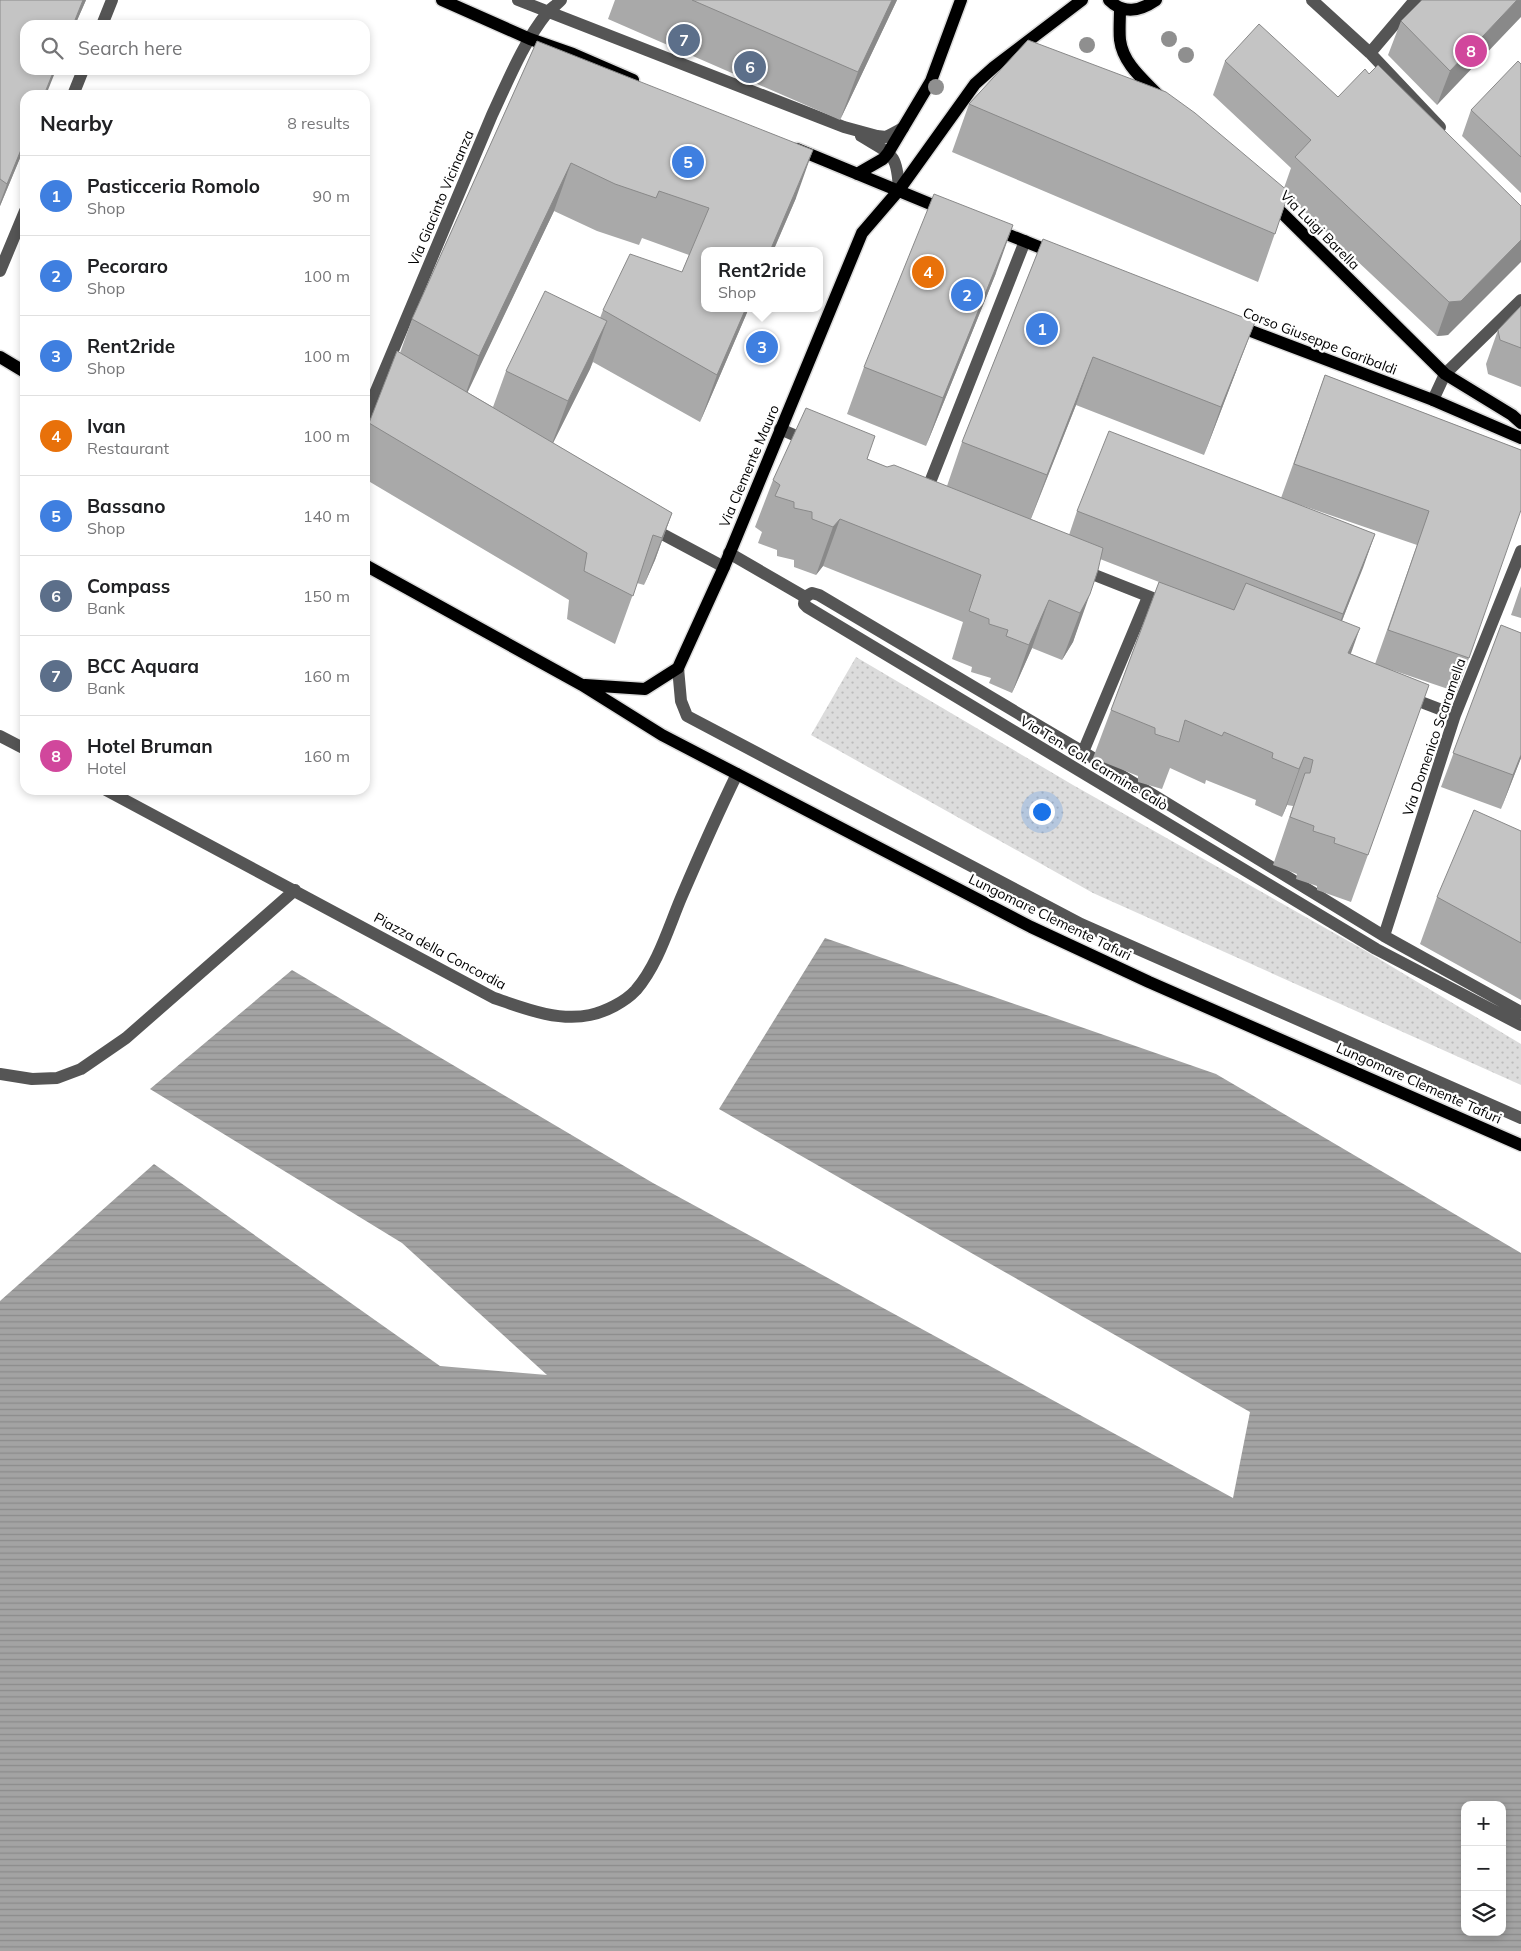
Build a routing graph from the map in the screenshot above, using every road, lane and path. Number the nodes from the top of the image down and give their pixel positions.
1 (112, 0) edge
2 (442, 0) edge
3 (518, 0) edge
4 (561, 0) edge
5 (961, 0) edge
6 (1082, 0) edge
7 (1110, 0) edge
8 (1156, 0) edge
9 (1312, 0) edge
10 (1415, 0) edge
11 (1120, 9) junction
12 (548, 12) junction
13 (104, 20) edge
14 (530, 39) junction
15 (1370, 53) junction
16 (81, 75) edge
17 (647, 85) edge
18 (75, 90) edge
19 (1169, 105) edge
20 (844, 127) junction
21 (903, 128) junction
22 (1448, 135) edge
23 (784, 143) edge
24 (888, 153) junction
25 (857, 174) junction
26 (899, 190) junction
27 (1261, 192) edge
28 (954, 213) edge
29 (20, 223) edge
30 (981, 224) edge
31 (1025, 241) junction
32 (1070, 259) edge
33 (0, 271) edge
34 (1521, 300) edge
35 (1224, 320) edge
36 (0, 357) edge
37 (20, 369) edge
38 (1445, 374) junction
39 (1433, 400) junction
40 (370, 409) edge
41 (1521, 422) edge
42 (780, 429) junction
43 (1521, 438) edge
44 (817, 444) edge
45 (918, 503) edge
46 (644, 525) edge
47 (1521, 551) edge
48 (729, 553) junction
49 (1066, 564) edge
50 (724, 567) junction
51 (370, 568) edge
52 (805, 597) junction
53 (1148, 597) junction
54 (1176, 607) edge
55 (678, 668) junction
56 (582, 685) junction
57 (1399, 693) edge
58 (1455, 715) junction
59 (0, 736) edge
60 (20, 746) edge
61 (1083, 752) junction
62 (737, 774) junction
63 (115, 795) edge
64 (295, 890) junction
65 (1384, 936) junction
66 (1521, 1012) edge
67 (1521, 1025) edge
68 (0, 1074) edge
69 (1521, 1118) edge
70 (1521, 1145) edge

1 - 13 street
2 - 14 main road
3 - 12 street
4 - 12 street, Via Giacinto Vicinanza
5 - 21 main road
6 - 26 main road, Via Clemente Mauro
7 - 11 main road
8 - 11 main road
9 - 15 street
10 - 15 street
11 - 19 main road
12 - 14 street, Via Giacinto Vicinanza
12 - 20 street
14 - 17 main road
14 - 40 street, Via Giacinto Vicinanza
15 - 22 street
16 - 18 street
20 - 21 street
20 - 24 street
21 - 24 main road
23 - 25 main road
24 - 25 main road
24 - 26 street
25 - 26 main road
26 - 28 main road
26 - 42 main road, Via Clemente Mauro
27 - 38 main road, Via Luigi Barella
29 - 33 street
30 - 31 main road
31 - 32 main road
31 - 45 street
34 - 38 street
35 - 39 main road, Corso Giuseppe Garibaldi
36 - 37 main road
38 - 39 street
38 - 41 main road
39 - 43 main road, Corso Giuseppe Garibaldi
42 - 44 street
42 - 48 main road, Via Clemente Mauro
46 - 50 street
47 - 58 street, Via Domenico Scaramella
48 - 50 main road, Via Clemente Mauro
48 - 52 street, Via Ten. Col. Carmine Calò
49 - 53 street
50 - 55 main road, Via Clemente Mauro
51 - 56 main road
52 - 61 street, Via Ten. Col. Carmine Calò
52 - 67 street, Via Ten. Col. Carmine Calò
53 - 54 street
53 - 61 street
55 - 56 main road
55 - 69 street, Lungomare Clemente Tafuri
56 - 62 main road, Lungomare Clemente Tafuri
57 - 58 street
58 - 65 street, Via Domenico Scaramella
59 - 60 street
61 - 65 street, Via Ten. Col. Carmine Calò
62 - 64 street, Piazza della Concordia
62 - 70 main road, Lungomare Clemente Tafuri
63 - 64 street, Piazza della Concordia
64 - 68 street
65 - 66 street, Via Ten. Col. Carmine Calò

